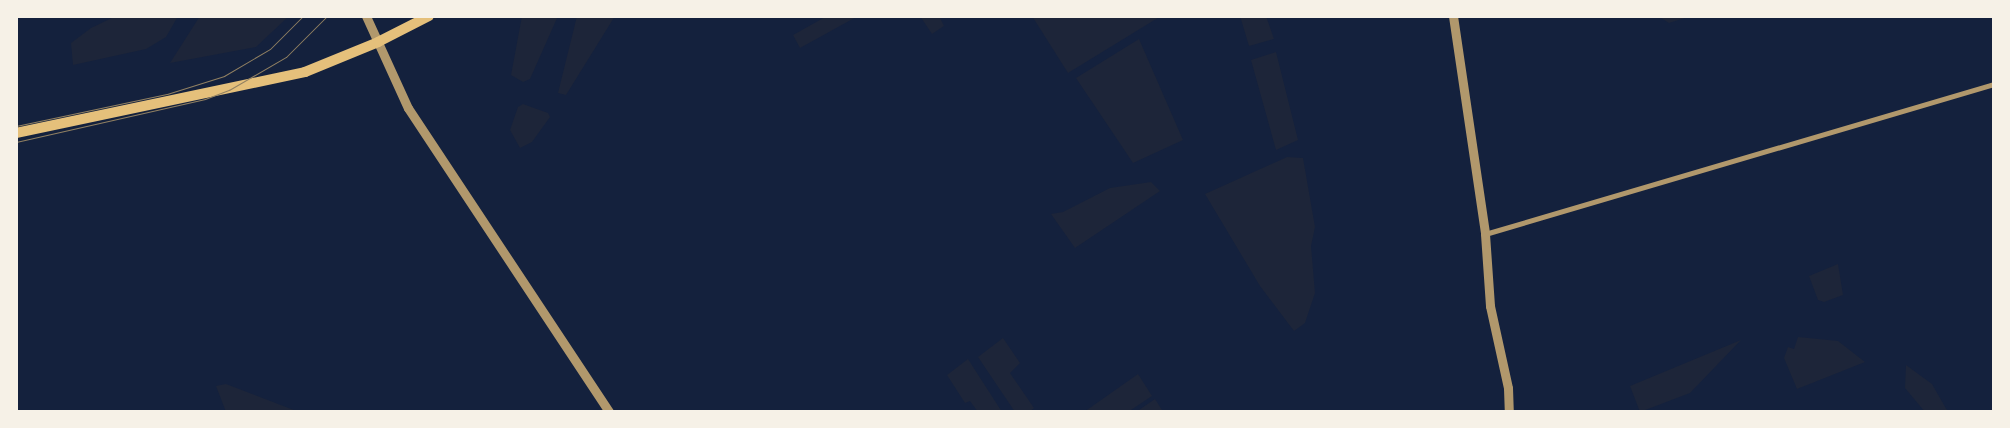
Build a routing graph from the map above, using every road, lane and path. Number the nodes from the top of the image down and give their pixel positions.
1 (366, 16) edge
2 (429, 16) edge
3 (1453, 16) edge
4 (378, 42) junction
5 (1994, 84) edge
6 (16, 133) edge
7 (1485, 234) junction
8 (609, 412) edge
9 (1509, 412) edge

1 - 4 street
2 - 4 main road
3 - 7 street
4 - 6 main road
4 - 8 street
5 - 7 street
7 - 9 street

